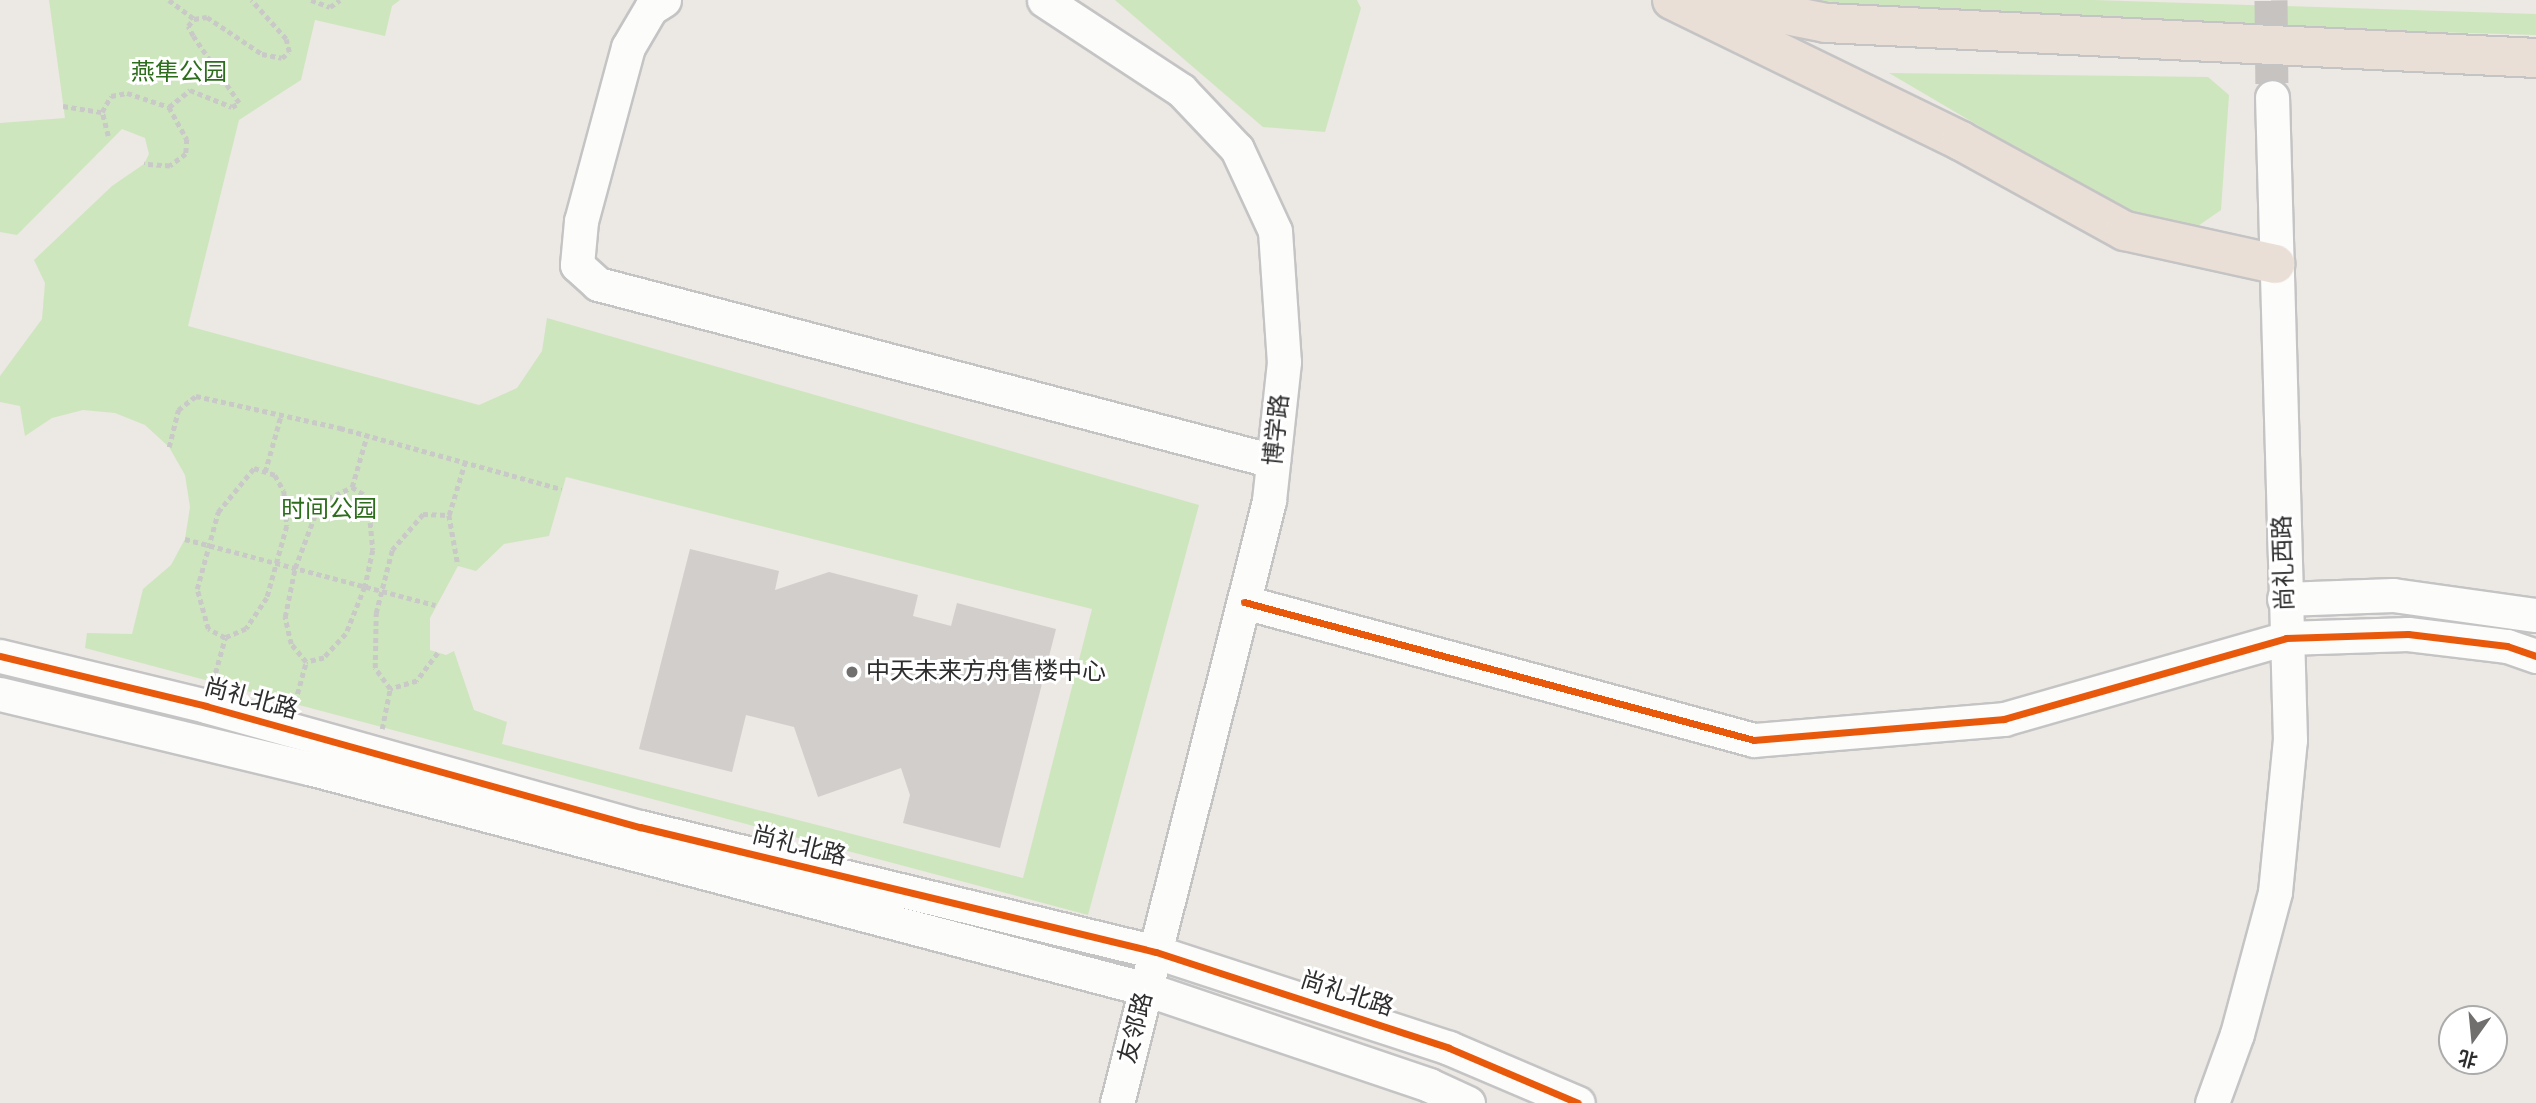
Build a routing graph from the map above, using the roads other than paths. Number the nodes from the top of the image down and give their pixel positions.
1 (664, 0) edge
2 (1044, 0) edge
3 (1672, 0) edge
4 (1711, 0) edge
5 (2438, 55) junction
6 (2536, 58) edge
7 (2536, 67) edge
8 (2272, 97) tunnel mouth
9 (2275, 264) junction
10 (1273, 461) junction
11 (2284, 599) junction
12 (1244, 602) junction
13 (2536, 615) edge
14 (2286, 638) junction
15 (0, 656) edge
16 (2536, 656) edge
17 (0, 694) edge
18 (1156, 952) junction
19 (1146, 989) junction
20 (1117, 1103) edge
21 (1468, 1103) edge
22 (1578, 1103) edge
23 (2212, 1103) edge

1 - 10 street
2 - 10 street, 博学路
3 - 9 highway
4 - 5 highway
5 - 6 highway
5 - 7 highway
8 - 9 street, 尚礼西路
9 - 11 street, 尚礼西路
10 - 12 street, 博学路
11 - 13 street
11 - 14 street, 尚礼西路
12 - 14 street
12 - 18 street, 博学路
14 - 16 street
14 - 23 street, 尚礼西路
15 - 18 street, 尚礼北路
17 - 19 street, 尚礼北路
18 - 19 street, 友邻路
18 - 22 street, 尚礼北路
19 - 20 street, 友邻路
19 - 21 street, 尚礼北路

